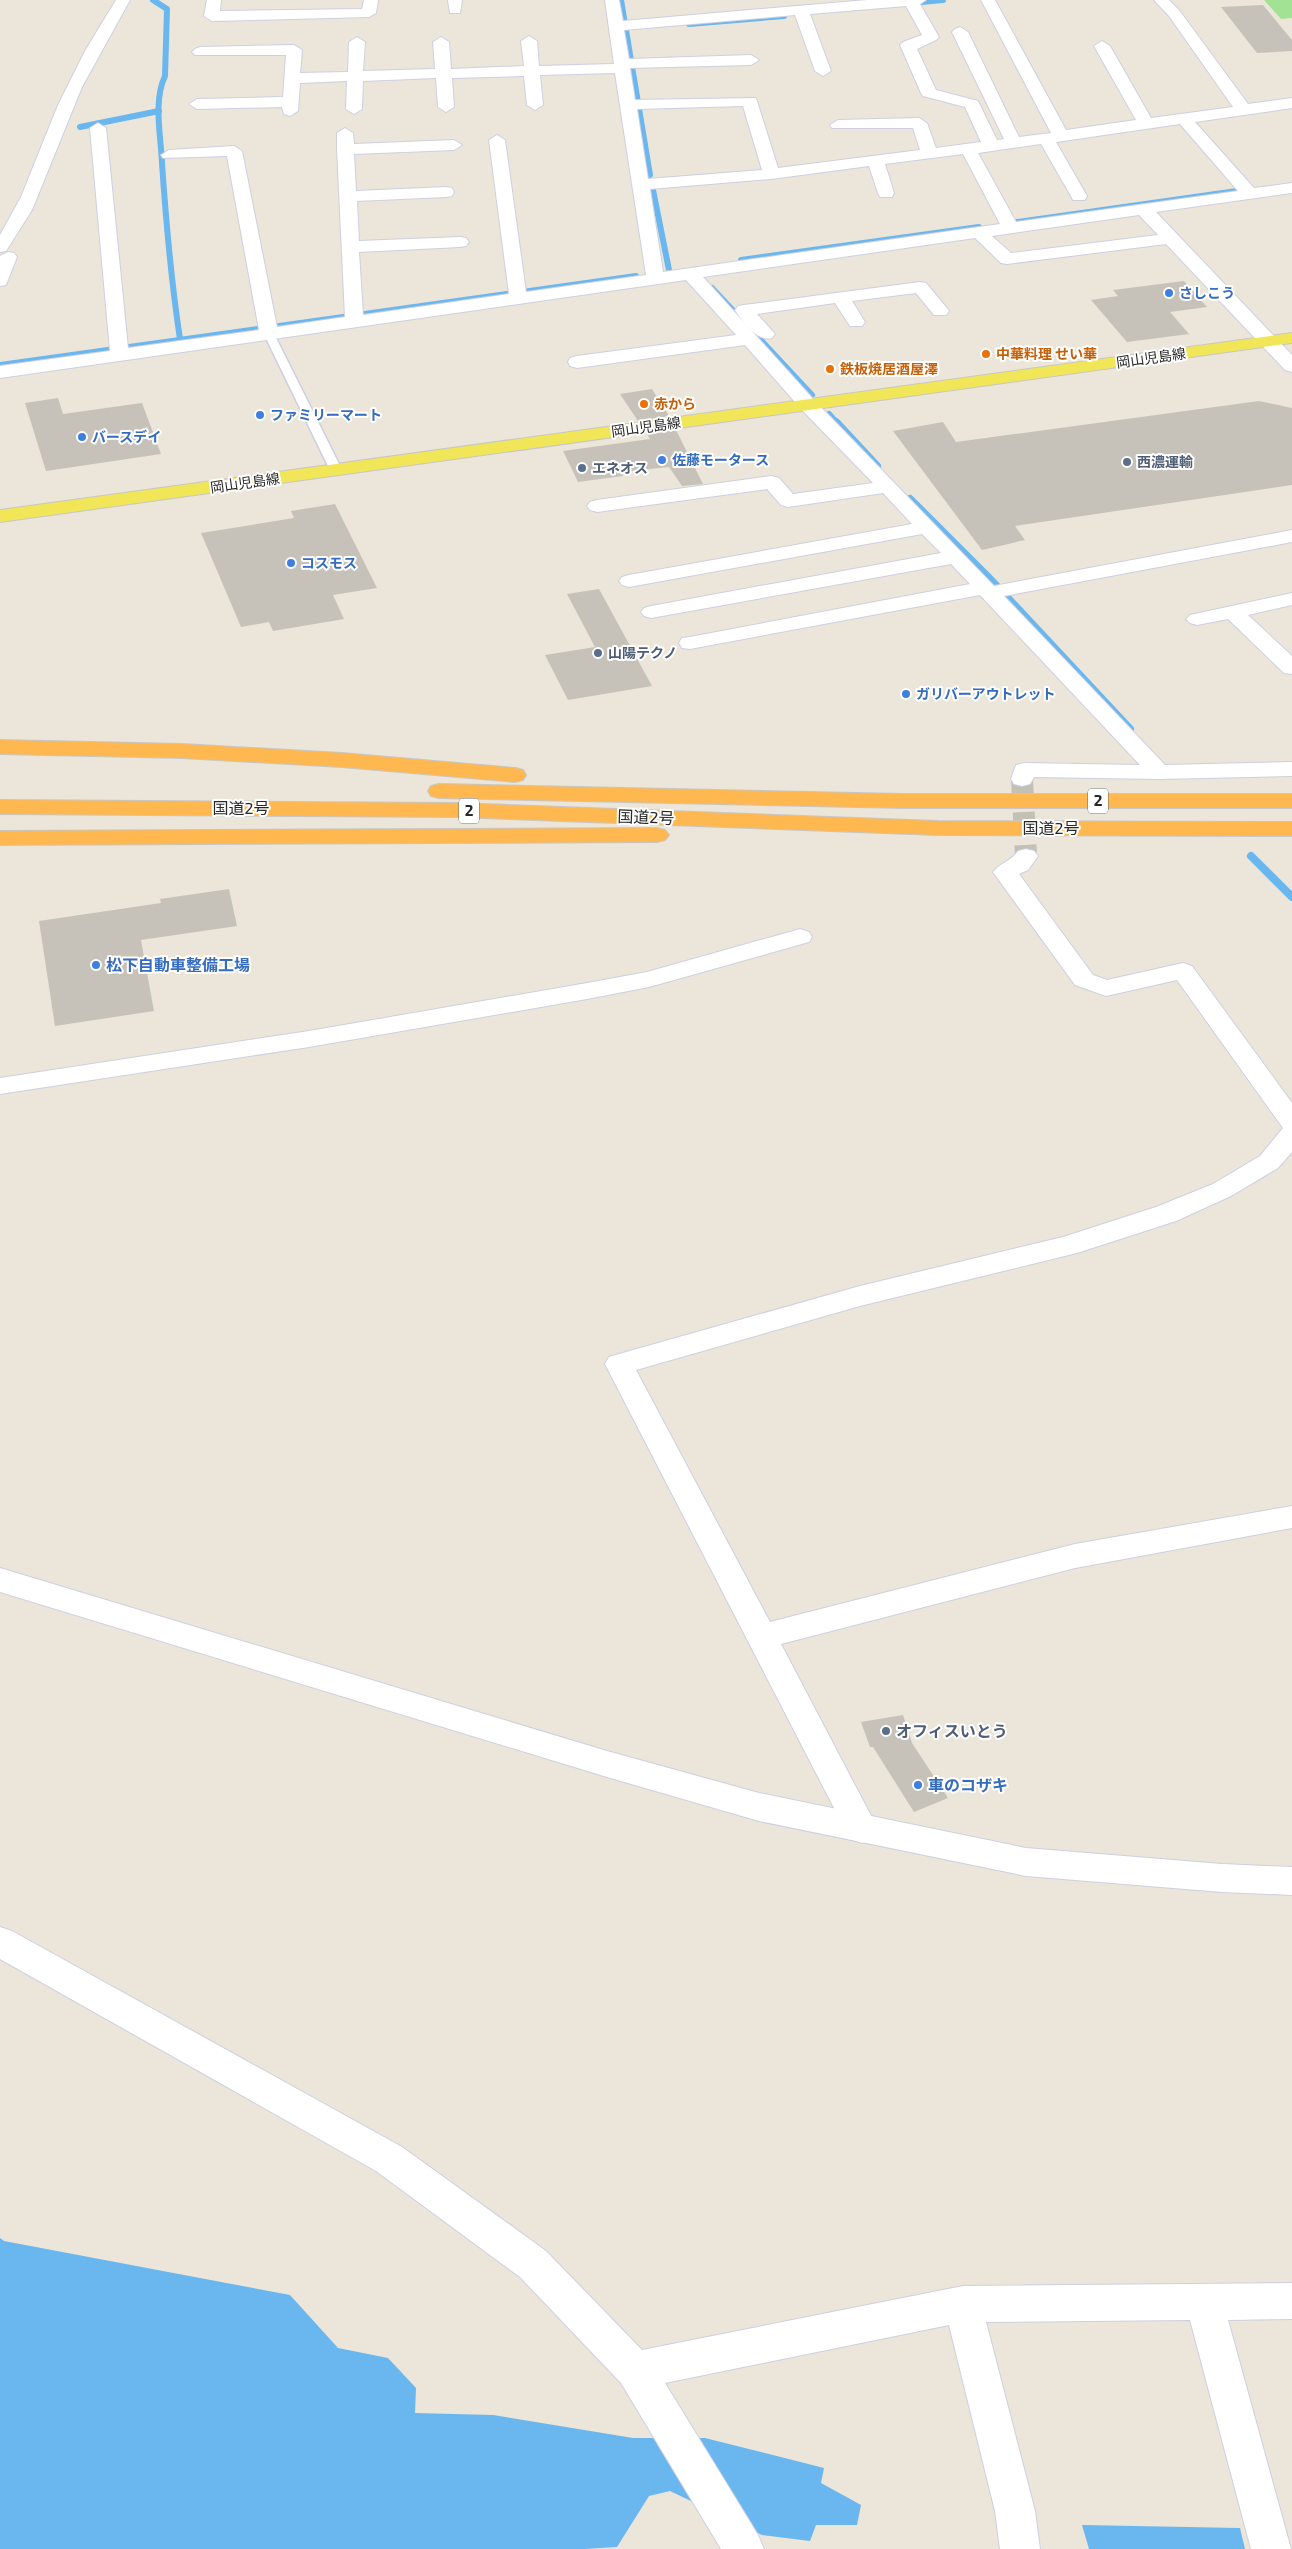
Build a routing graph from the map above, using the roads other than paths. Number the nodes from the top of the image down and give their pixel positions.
1 (123, 0) edge
2 (214, 0) edge
3 (371, 0) edge
4 (612, 0) edge
5 (988, 0) edge
6 (1161, 0) edge
7 (914, 2) edge
8 (770, 7) edge
9 (802, 13) junction
10 (621, 26) junction
11 (960, 32) dead end
12 (529, 41) dead end
13 (358, 42) dead end
14 (441, 42) dead end
15 (1102, 46) dead end
16 (200, 52) dead end
17 (751, 60) dead end
18 (627, 65) junction
19 (532, 71) junction
20 (823, 71) dead end
21 (442, 74) junction
22 (354, 76) junction
23 (294, 78) junction
24 (197, 104) dead end
25 (1291, 104) edge
26 (535, 105) dead end
27 (635, 105) junction
28 (446, 107) dead end
29 (354, 109) dead end
30 (1244, 110) junction
31 (1183, 118) junction
32 (838, 123) dead end
33 (1146, 123) junction
34 (98, 128) dead end
35 (1053, 137) junction
36 (496, 140) dead end
37 (1014, 143) junction
38 (454, 145) dead end
39 (990, 146) junction
40 (968, 150) junction
41 (169, 154) dead end
42 (930, 154) junction
43 (876, 161) junction
44 (771, 174) junction
45 (640, 185) junction
46 (1292, 188) edge
47 (1248, 191) junction
48 (446, 192) dead end
49 (886, 193) dead end
50 (347, 196) junction
51 (1079, 196) dead end
52 (1143, 209) junction
53 (1008, 225) junction
54 (979, 233) junction
55 (1171, 238) junction
56 (460, 242) dead end
57 (349, 247) junction
58 (4, 252) edge
59 (654, 273) junction
60 (690, 273) junction
61 (0, 281) edge
62 (518, 292) junction
63 (840, 297) junction
64 (940, 312) dead end
65 (353, 316) junction
66 (856, 322) dead end
67 (747, 327) junction
68 (267, 328) junction
69 (1292, 338) edge
70 (1270, 342) junction
71 (119, 349) junction
72 (0, 359) edge
73 (577, 362) dead end
74 (1292, 366) edge
75 (0, 372) edge
76 (829, 402) junction
77 (808, 405) junction
78 (336, 470) junction
79 (886, 487) junction
80 (597, 506) dead end
81 (0, 516) edge
82 (927, 526) junction
83 (1292, 536) edge
84 (955, 557) junction
85 (629, 581) dead end
86 (993, 590) junction
87 (1292, 599) edge
88 (651, 612) dead end
89 (1233, 612) junction
90 (1197, 619) dead end
91 (690, 643) dead end
92 (1292, 668) edge
93 (0, 747) edge
94 (1292, 770) edge
95 (1159, 772) junction
96 (1022, 779) dead end
97 (0, 789) edge
98 (903, 801) junction
99 (1292, 801) edge
100 (0, 807) edge
101 (938, 828) junction
102 (1292, 829) edge
103 (0, 838) edge
104 (1026, 856) dead end
105 (800, 937) dead end
106 (0, 1086) edge
107 (1292, 1122) edge
108 (1292, 1134) edge
109 (1292, 1517) edge
110 (0, 1580) edge
111 (761, 1637) junction
112 (862, 1829) junction
113 (1292, 1881) edge
114 (0, 1942) edge
115 (1292, 2301) edge
116 (1204, 2302) junction
117 (963, 2304) junction
118 (635, 2370) junction
119 (744, 2549) edge
120 (1020, 2549) edge
121 (1271, 2549) edge

1 - 58 street
2 - 3 street
4 - 10 street
5 - 35 street
6 - 30 street
7 - 9 street
7 - 39 street
8 - 9 street
8 - 10 street
9 - 20 street
10 - 18 street
11 - 37 street
12 - 19 street
13 - 22 street
14 - 21 street
15 - 33 street
16 - 23 street
17 - 18 street
18 - 19 street
18 - 27 street
19 - 21 street
19 - 26 street
21 - 22 street
21 - 28 street
22 - 23 street
22 - 29 street
23 - 24 street
25 - 30 street
27 - 44 street
27 - 45 street
30 - 31 street
31 - 33 street
31 - 47 street
32 - 42 street
33 - 35 street
34 - 71 street
35 - 37 street
35 - 51 street
36 - 62 street
37 - 39 street
38 - 50 street
39 - 40 street
40 - 42 street
40 - 53 street
41 - 68 street
42 - 43 street
43 - 44 street
43 - 49 street
44 - 45 street
45 - 59 street
46 - 47 street
47 - 52 street
48 - 50 street
50 - 57 street
52 - 53 street
52 - 55 street
53 - 54 street
54 - 55 street
54 - 60 street
55 - 70 street
56 - 57 street
57 - 65 street
58 - 61 street
59 - 60 street
59 - 62 street
60 - 67 street
62 - 65 street
63 - 64 street
63 - 66 street
63 - 67 street
65 - 68 street
67 - 73 street
67 - 76 street
67 - 77 street
68 - 71 street
68 - 71 street
68 - 78 lane
69 - 70 main road, 岡山児島線
70 - 74 street
70 - 76 main road, 岡山児島線
71 - 72 street
71 - 75 street
76 - 77 main road, 岡山児島線
77 - 78 main road, 岡山児島線
77 - 79 street
78 - 81 main road, 岡山児島線
79 - 80 street
79 - 82 street
82 - 84 street
82 - 85 street
83 - 86 street
84 - 86 street
84 - 88 street
86 - 91 street
86 - 95 street
87 - 89 street
89 - 90 street
89 - 92 street
93 - 98 highway, 2
94 - 95 street
95 - 96 street
97 - 98 highway, 国道2号 / 2
98 - 99 highway, 国道2号 / 2
100 - 101 highway, 国道2号 / 2
101 - 102 highway, 国道2号 / 2
101 - 103 highway, 2
104 - 107 street
105 - 106 street
108 - 111 street
109 - 111 street
110 - 112 street
111 - 112 street
112 - 113 street
114 - 118 street
115 - 116 street
116 - 117 street
116 - 121 street
117 - 118 street
117 - 120 street
118 - 119 street

